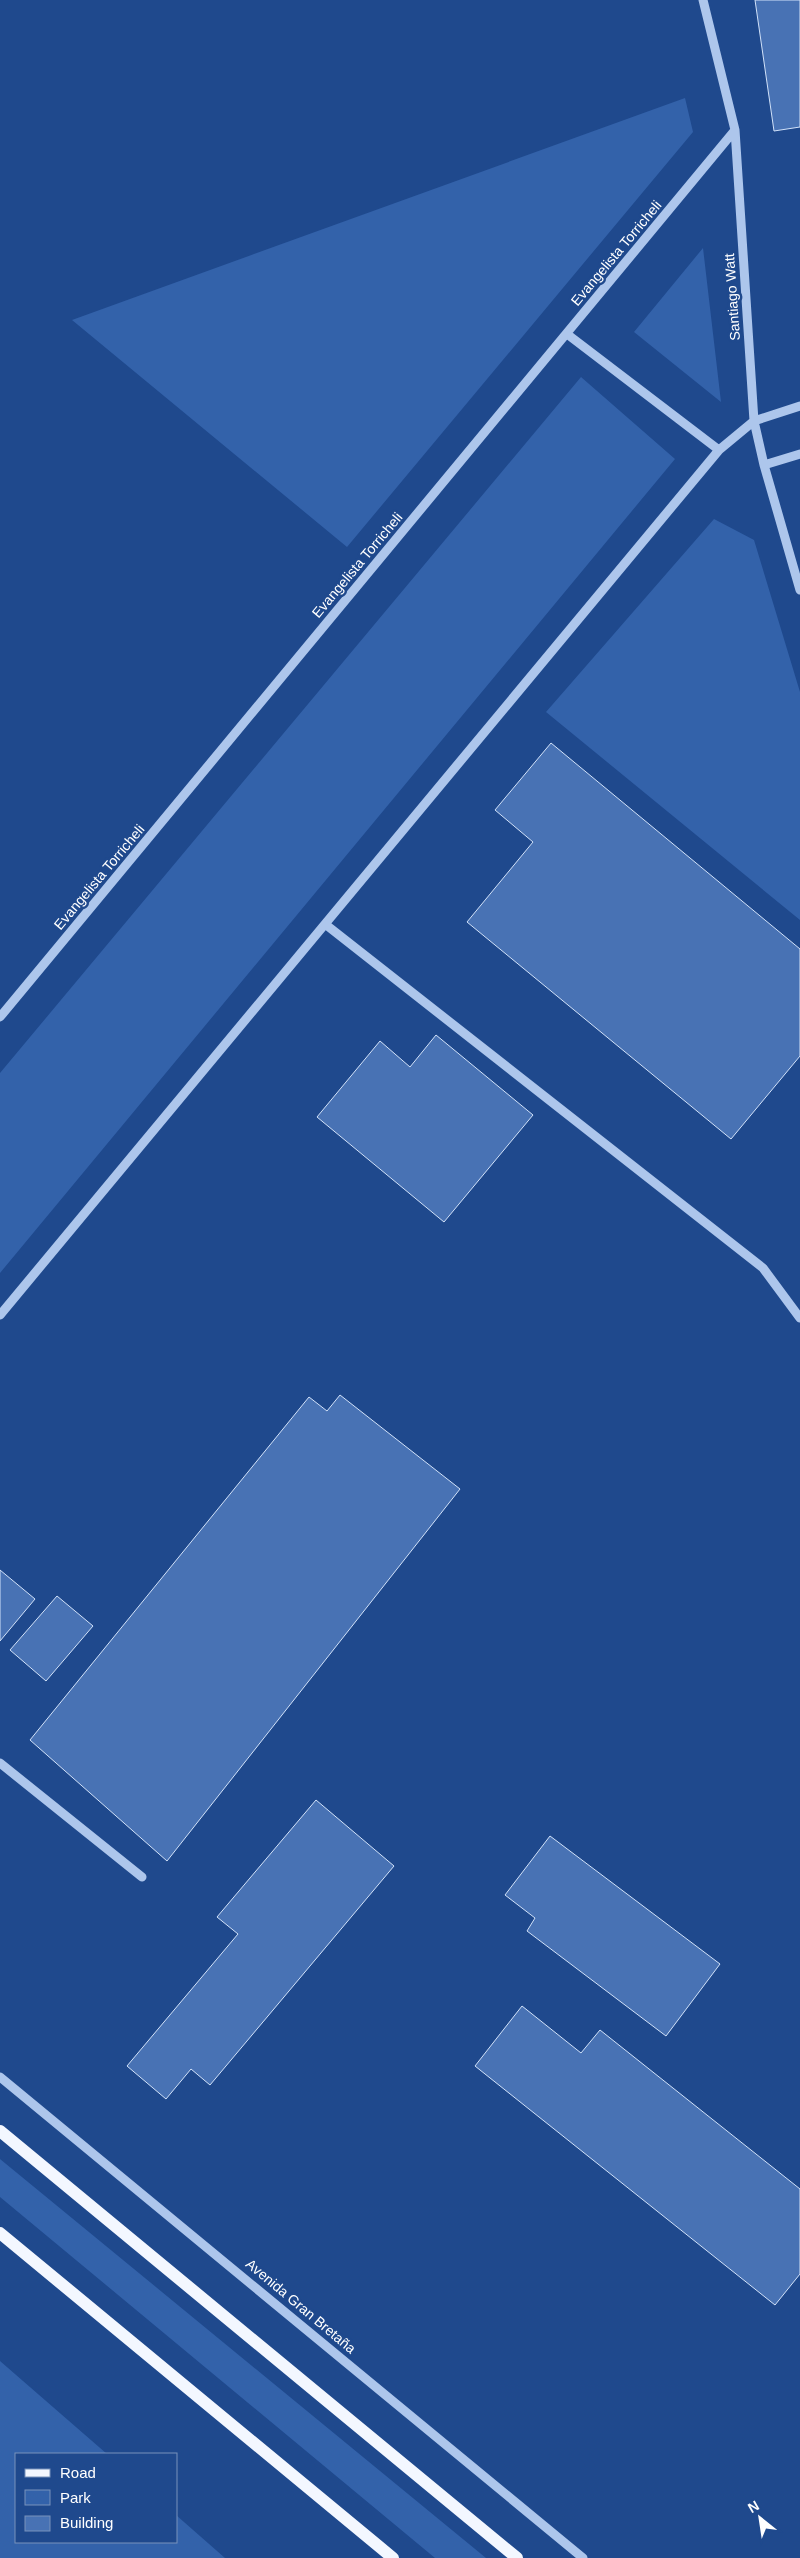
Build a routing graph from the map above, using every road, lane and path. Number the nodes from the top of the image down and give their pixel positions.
1 (702, 0) edge
2 (735, 130) junction
3 (567, 334) junction
4 (800, 406) edge
5 (754, 421) junction
6 (719, 450) junction
7 (800, 454) edge
8 (764, 465) junction
9 (800, 590) edge
10 (325, 924) junction
11 (0, 1017) edge
12 (0, 1315) edge
13 (800, 1318) edge
14 (0, 1763) edge
15 (142, 1877) dead end
16 (0, 2077) edge
17 (0, 2131) edge
18 (0, 2233) edge
19 (393, 2558) edge
20 (517, 2558) edge
21 (583, 2558) edge

1 - 2 street, Santiago Watt
2 - 3 street, Evangelista Torricheli
2 - 5 street, Santiago Watt
3 - 6 street
3 - 11 street, Evangelista Torricheli
4 - 5 street
5 - 6 street
5 - 8 street, Santiago Watt
6 - 10 street
7 - 8 street
8 - 9 street, Santiago Watt
10 - 12 street
10 - 13 street
14 - 15 street
16 - 21 street, Avenida Gran Bretaña
17 - 20 main road
18 - 19 main road

